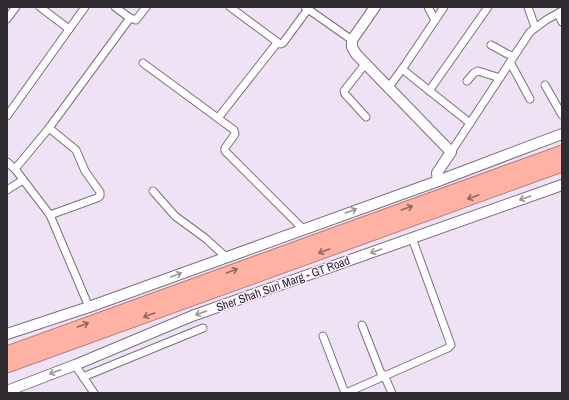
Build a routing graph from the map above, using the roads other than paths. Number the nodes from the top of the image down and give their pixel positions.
1 (16, 7) edge
2 (40, 7) edge
3 (85, 7) edge
4 (115, 7) edge
5 (146, 7) edge
6 (230, 7) edge
7 (375, 7) edge
8 (428, 7) edge
9 (444, 7) edge
10 (488, 7) edge
11 (528, 7) edge
12 (306, 8) edge
13 (560, 13) edge
14 (130, 18) junction
15 (7, 19) edge
16 (435, 20) junction
17 (562, 22) edge
18 (535, 27) junction
19 (69, 29) junction
20 (352, 40) junction
21 (277, 42) junction
22 (492, 45) dead end
23 (512, 60) junction
24 (143, 63) dead end
25 (366, 63) junction
26 (402, 69) junction
27 (500, 78) junction
28 (467, 81) dead end
29 (546, 85) dead end
30 (388, 87) junction
31 (429, 91) junction
32 (530, 99) dead end
33 (562, 115) edge
34 (7, 116) edge
35 (366, 117) dead end
36 (218, 118) junction
37 (470, 124) junction
38 (49, 128) junction
39 (562, 134) edge
40 (451, 152) junction
41 (562, 152) edge
42 (7, 162) edge
43 (562, 165) edge
44 (14, 169) junction
45 (23, 180) junction
46 (438, 180) junction
47 (562, 185) edge
48 (7, 190) edge
49 (154, 191) dead end
50 (50, 215) junction
51 (303, 229) junction
52 (404, 237) junction
53 (226, 257) junction
54 (89, 307) junction
55 (362, 325) dead end
56 (204, 328) dead end
57 (8, 332) edge
58 (323, 336) dead end
59 (7, 353) edge
60 (75, 365) junction
61 (7, 366) edge
62 (83, 376) junction
63 (383, 376) junction
64 (7, 390) edge
65 (94, 393) edge
66 (346, 393) edge
67 (392, 393) edge

1 - 15 street
2 - 19 street
3 - 19 street
4 - 14 street
5 - 14 street
6 - 21 street
7 - 20 street
8 - 16 street
9 - 16 street
10 - 31 street
11 - 18 street
12 - 20 street
12 - 21 street
13 - 17 street
13 - 18 street
14 - 38 street
16 - 26 street
18 - 23 street
19 - 34 street
20 - 25 street
21 - 36 street
22 - 23 street
23 - 27 street
23 - 32 street
24 - 36 street
25 - 30 street
25 - 35 street
26 - 30 street
26 - 31 street
27 - 28 street
27 - 37 street
29 - 33 street
30 - 40 street
31 - 37 street
36 - 51 street
37 - 40 street
38 - 44 street
38 - 50 street
39 - 46 street
40 - 46 street
59 -> 41 highway
42 - 44 street
43 -> 61 highway, Sher Shah Suri Marg - GT Road
44 - 45 street
45 - 48 street
45 - 50 street
51 -> 46 street
47 -> 52 street, Sher Shah Suri Marg - GT Road
49 - 53 street
50 - 54 street
51 - 53 street
52 -> 60 street, Sher Shah Suri Marg - GT Road
52 - 63 street
54 -> 53 street
54 - 57 street
55 - 63 street
56 - 62 street
58 - 66 street
60 - 62 street
60 -> 64 street, Sher Shah Suri Marg - GT Road
62 - 65 street
63 - 66 street
63 - 67 street

